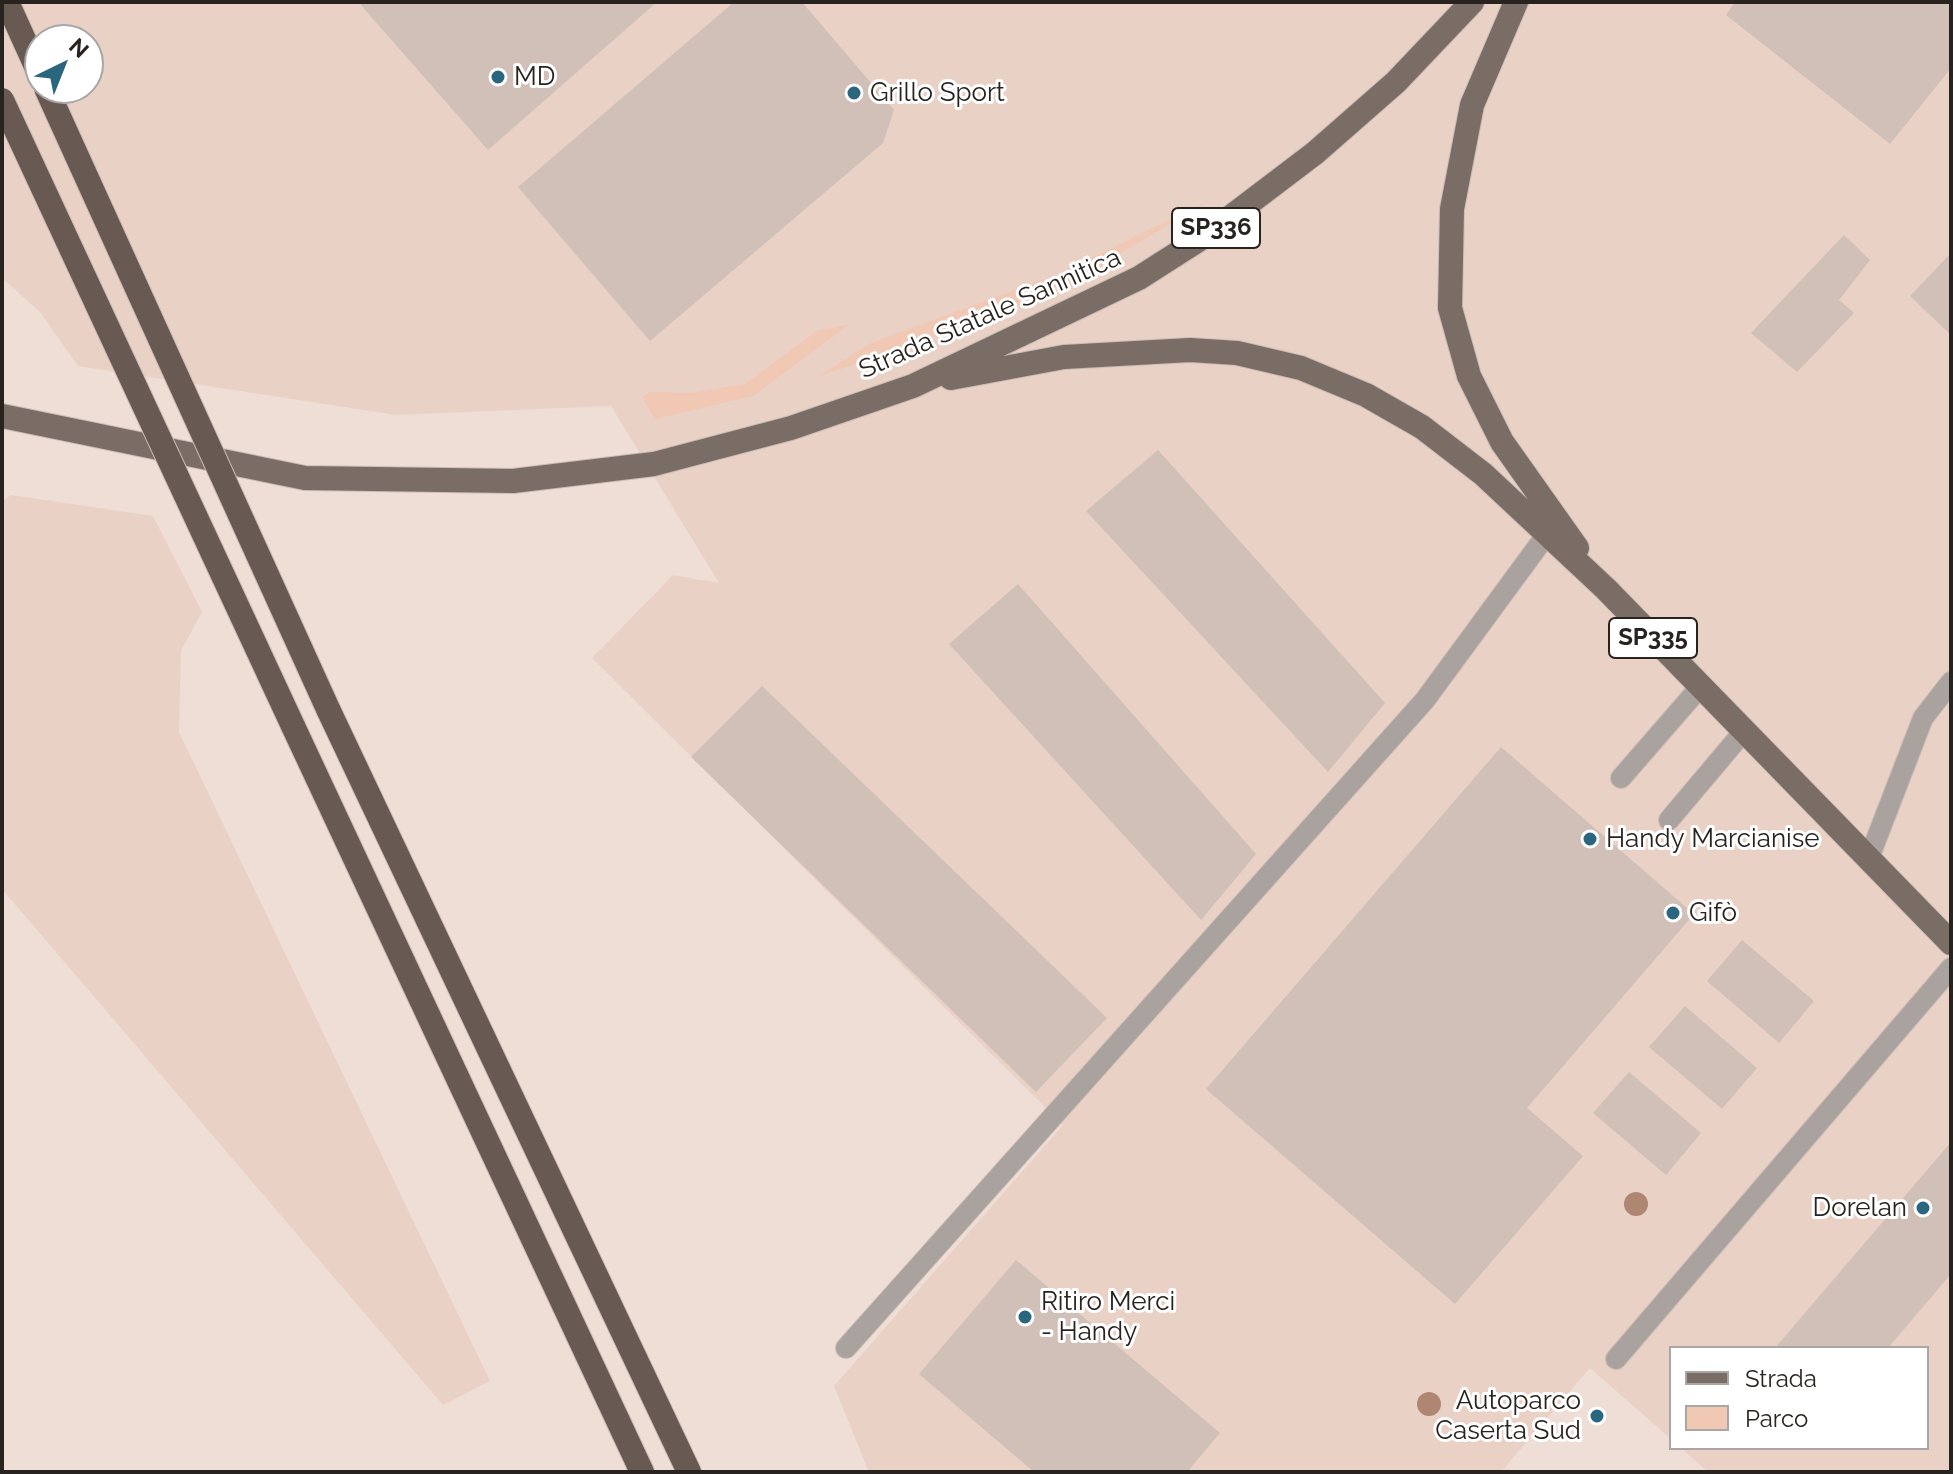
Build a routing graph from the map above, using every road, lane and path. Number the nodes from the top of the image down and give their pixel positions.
1 (7, 2) edge
2 (1472, 2) edge
3 (1516, 2) edge
4 (24, 40) edge
5 (2, 100) edge
6 (53, 104) edge
7 (913, 386) junction
8 (2, 405) edge
9 (2, 416) edge
10 (61, 430) junction
11 (1547, 534) junction
12 (1606, 589) junction
13 (1951, 682) edge
14 (1701, 686) junction
15 (1744, 731) junction
16 (1621, 778) dead end
17 (1669, 820) dead end
18 (1869, 858) junction
19 (1951, 943) edge
20 (1951, 968) edge
21 (846, 1348) dead end
22 (1616, 1359) dead end
23 (642, 1472) edge
24 (689, 1472) edge

1 - 4 highway
2 - 7 main road, Strada Statale Sannitica / SP336
3 - 12 main road
5 - 23 highway, bridge
6 - 24 highway, bridge
7 - 10 main road, Strada Statale Sannitica
7 - 11 main road
8 - 10 main road
9 - 10 main road
11 - 12 main road
11 - 21 lane
12 - 14 main road, SP335
13 - 18 lane
14 - 15 main road, SP335
14 - 16 lane
15 - 17 lane
15 - 18 main road, SP335
18 - 19 main road, SP335
20 - 22 lane

